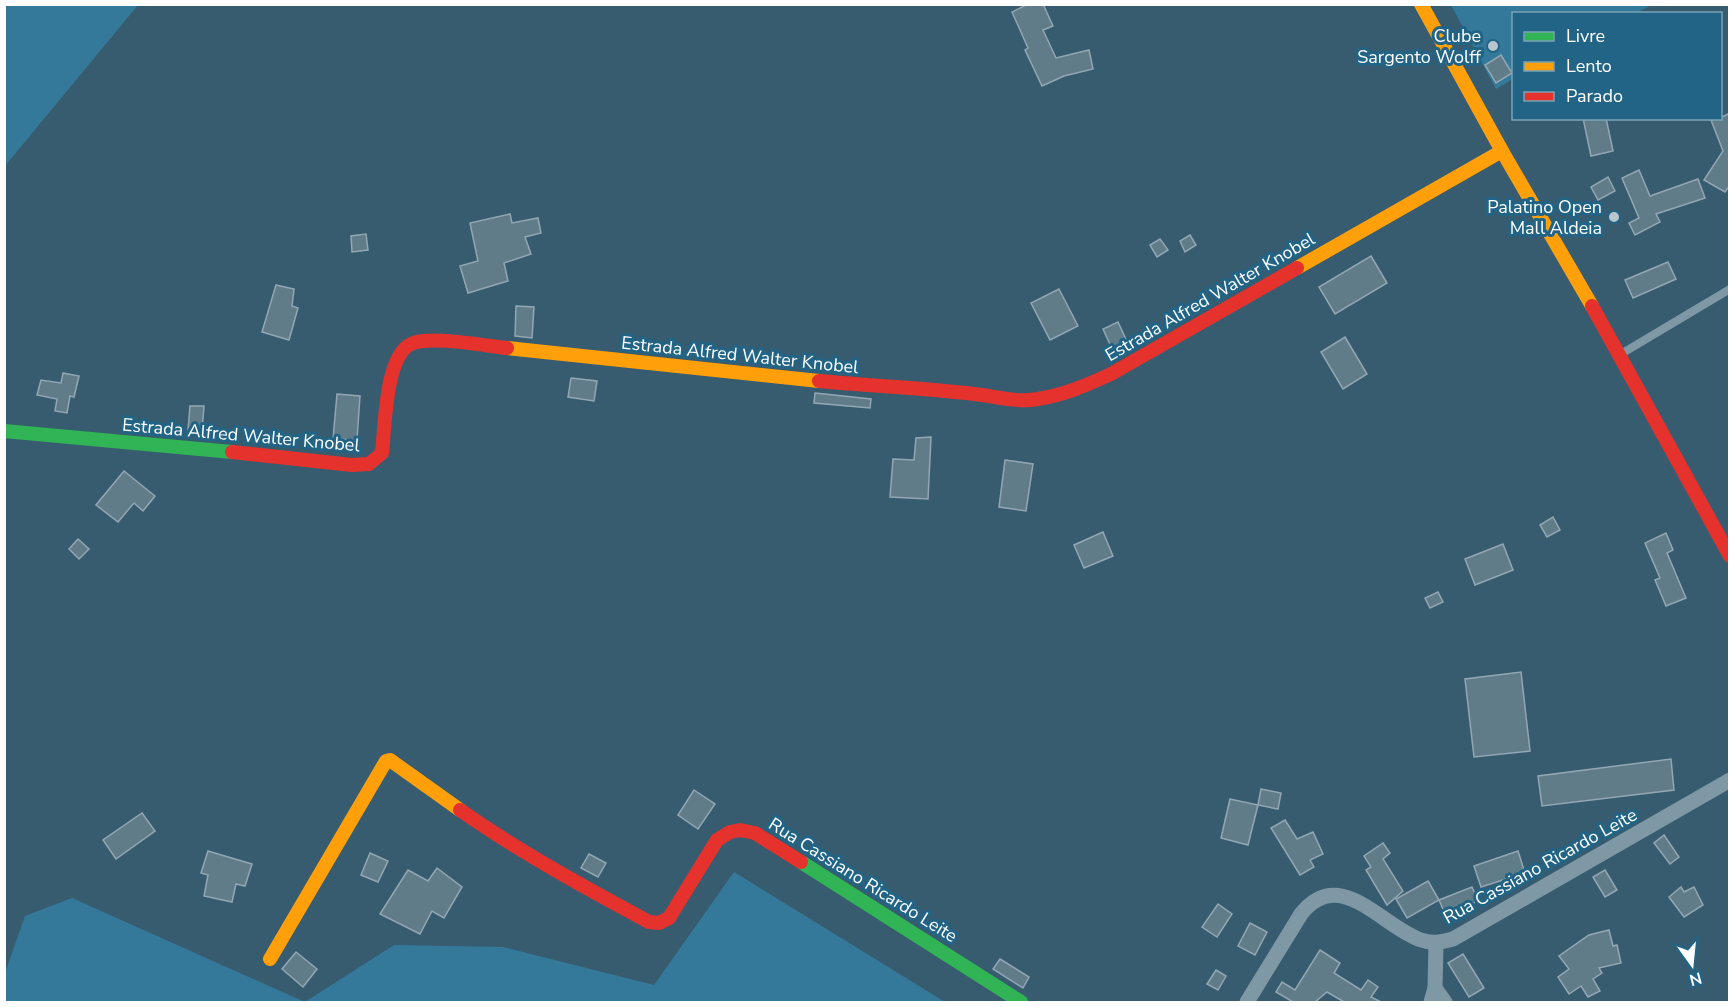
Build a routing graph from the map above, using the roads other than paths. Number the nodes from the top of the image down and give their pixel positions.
1 (1420, 4) edge
2 (1502, 152) junction
3 (1730, 288) edge
4 (1620, 355) junction
5 (4, 431) edge
6 (1730, 556) edge
7 (1730, 780) edge
8 (1436, 943) junction
9 (270, 959) dead end
10 (1433, 995) edge
11 (1020, 1002) edge
12 (1247, 1002) edge
13 (1445, 1002) edge

1 - 2 street
2 - 4 street
2 - 5 street, Estrada Alfred Walter Knobel
3 - 4 lane
4 - 6 street
7 - 8 street, Rua Cassiano Ricardo Leite
8 - 10 street
8 - 12 street, Rua Cassiano Ricardo Leite
9 - 11 street, Rua Cassiano Ricardo Leite
10 - 13 street

